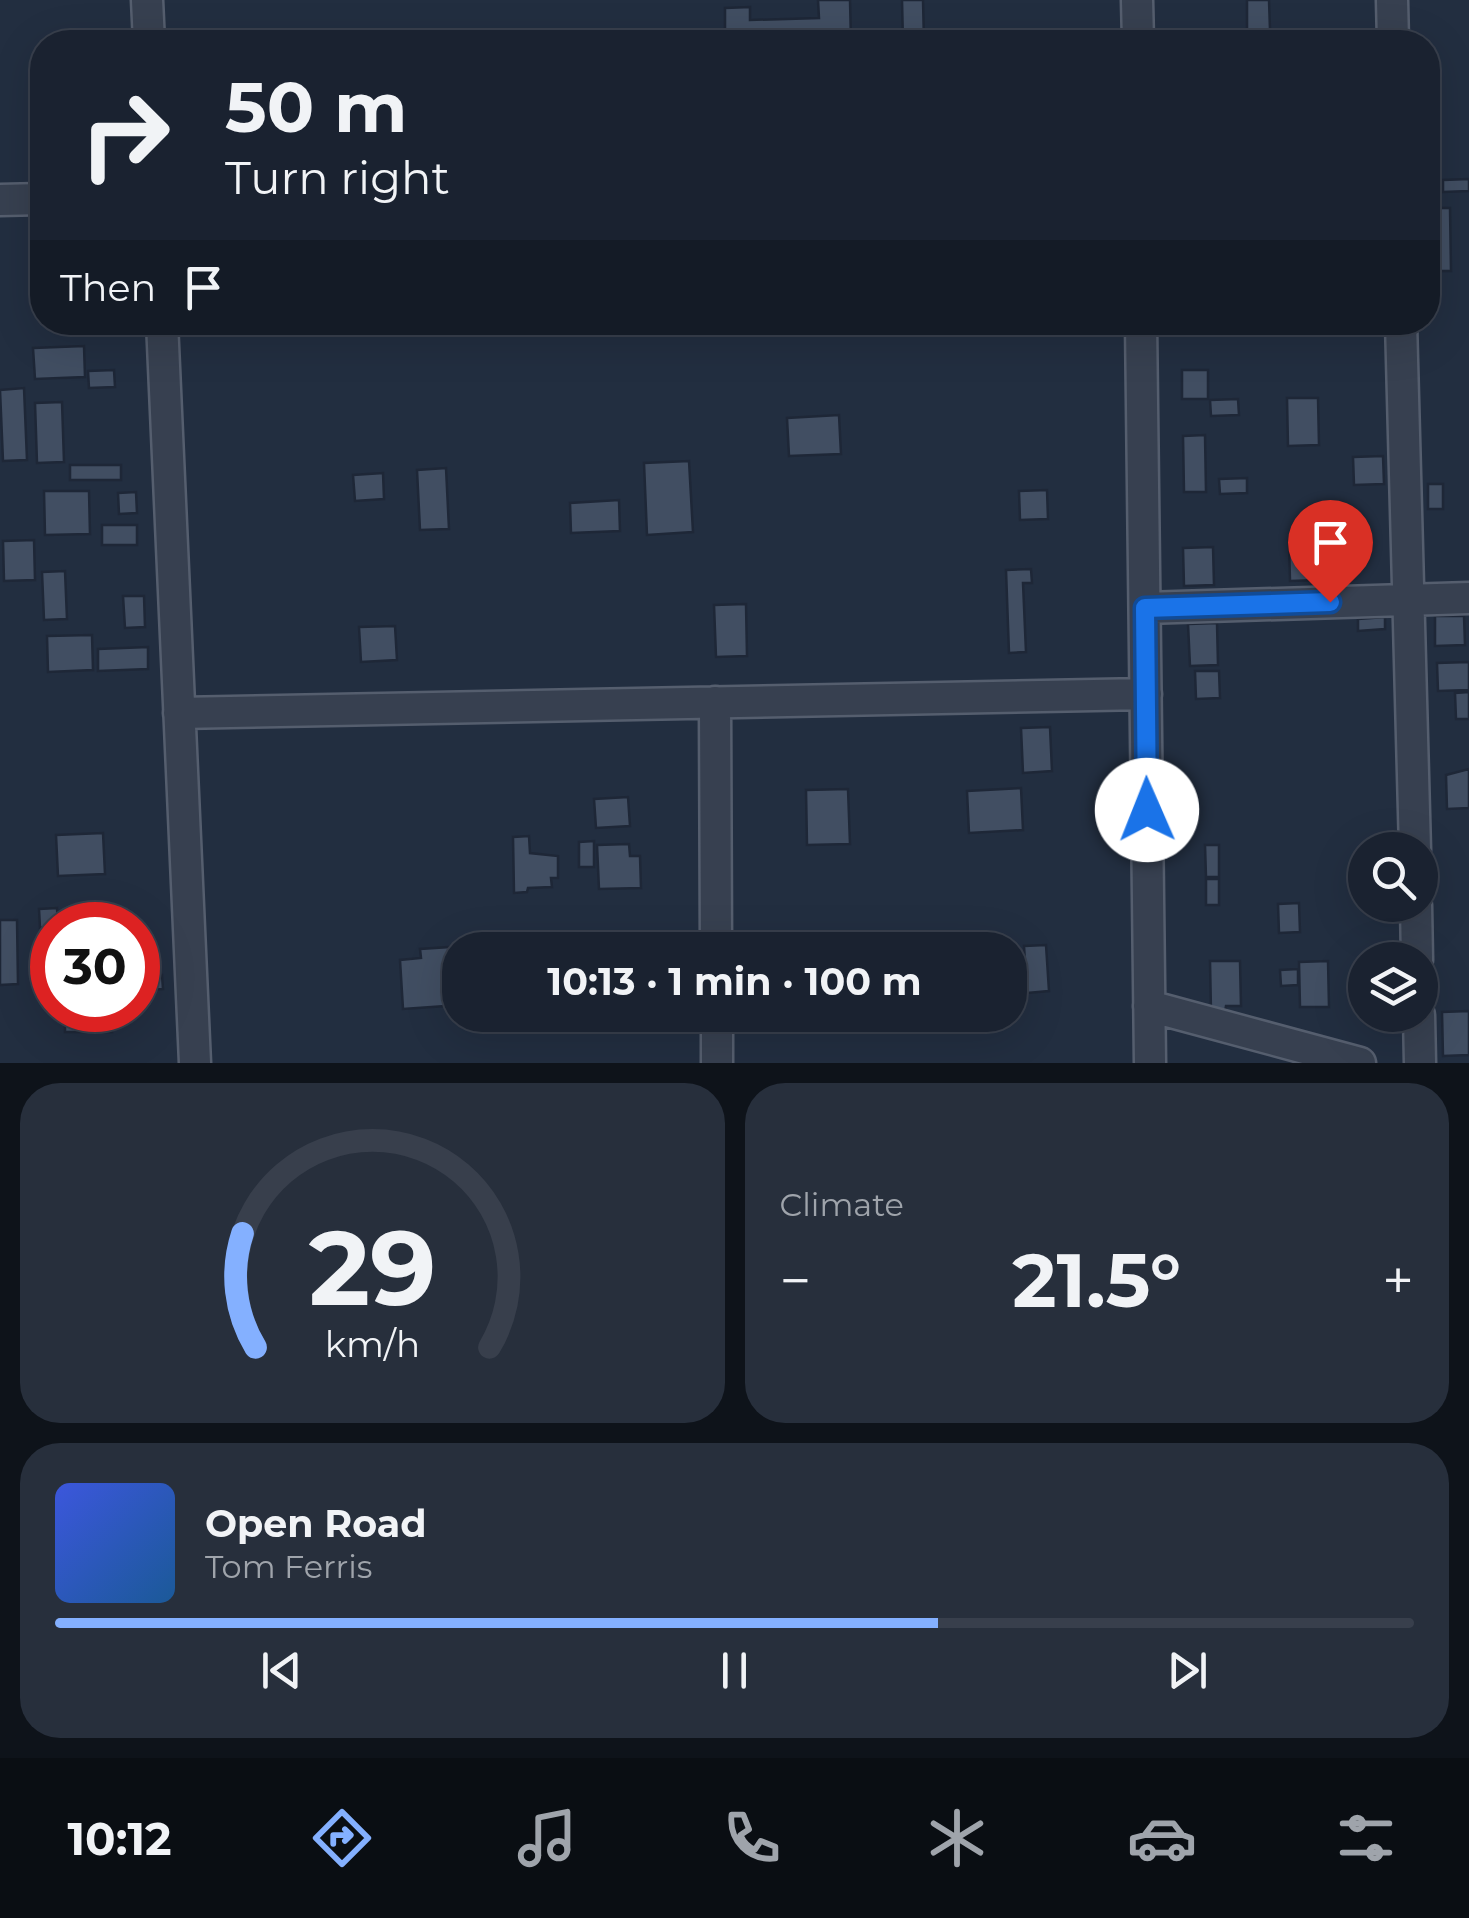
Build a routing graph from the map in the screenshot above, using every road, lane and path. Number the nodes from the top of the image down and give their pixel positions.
1 (148, 0) edge
2 (1137, 0) edge
3 (1392, 0) edge
4 (149, 30) edge
5 (1138, 30) edge
6 (1393, 30) edge
7 (30, 199) edge
8 (0, 200) edge
9 (163, 335) edge
10 (1141, 335) edge
11 (1400, 335) edge
12 (1469, 598) edge
13 (1408, 600) junction
14 (1145, 608) junction
15 (1146, 694) junction
16 (714, 702) junction
17 (179, 713) junction
18 (1414, 832) edge
19 (716, 932) edge
20 (1150, 1006) junction
21 (717, 1032) edge
22 (1419, 1032) edge
23 (195, 1063) edge
24 (717, 1063) edge
25 (1150, 1063) edge
26 (1360, 1063) edge
27 (1420, 1063) edge

1 - 4 street
2 - 5 street
3 - 6 street
7 - 8 street
9 - 17 street
10 - 14 street
11 - 13 street
12 - 13 street
13 - 14 street
13 - 18 street
14 - 15 street
15 - 16 street
15 - 20 street
16 - 17 street
16 - 19 street
17 - 23 street
20 - 25 street
20 - 26 street
21 - 24 street
22 - 27 street

